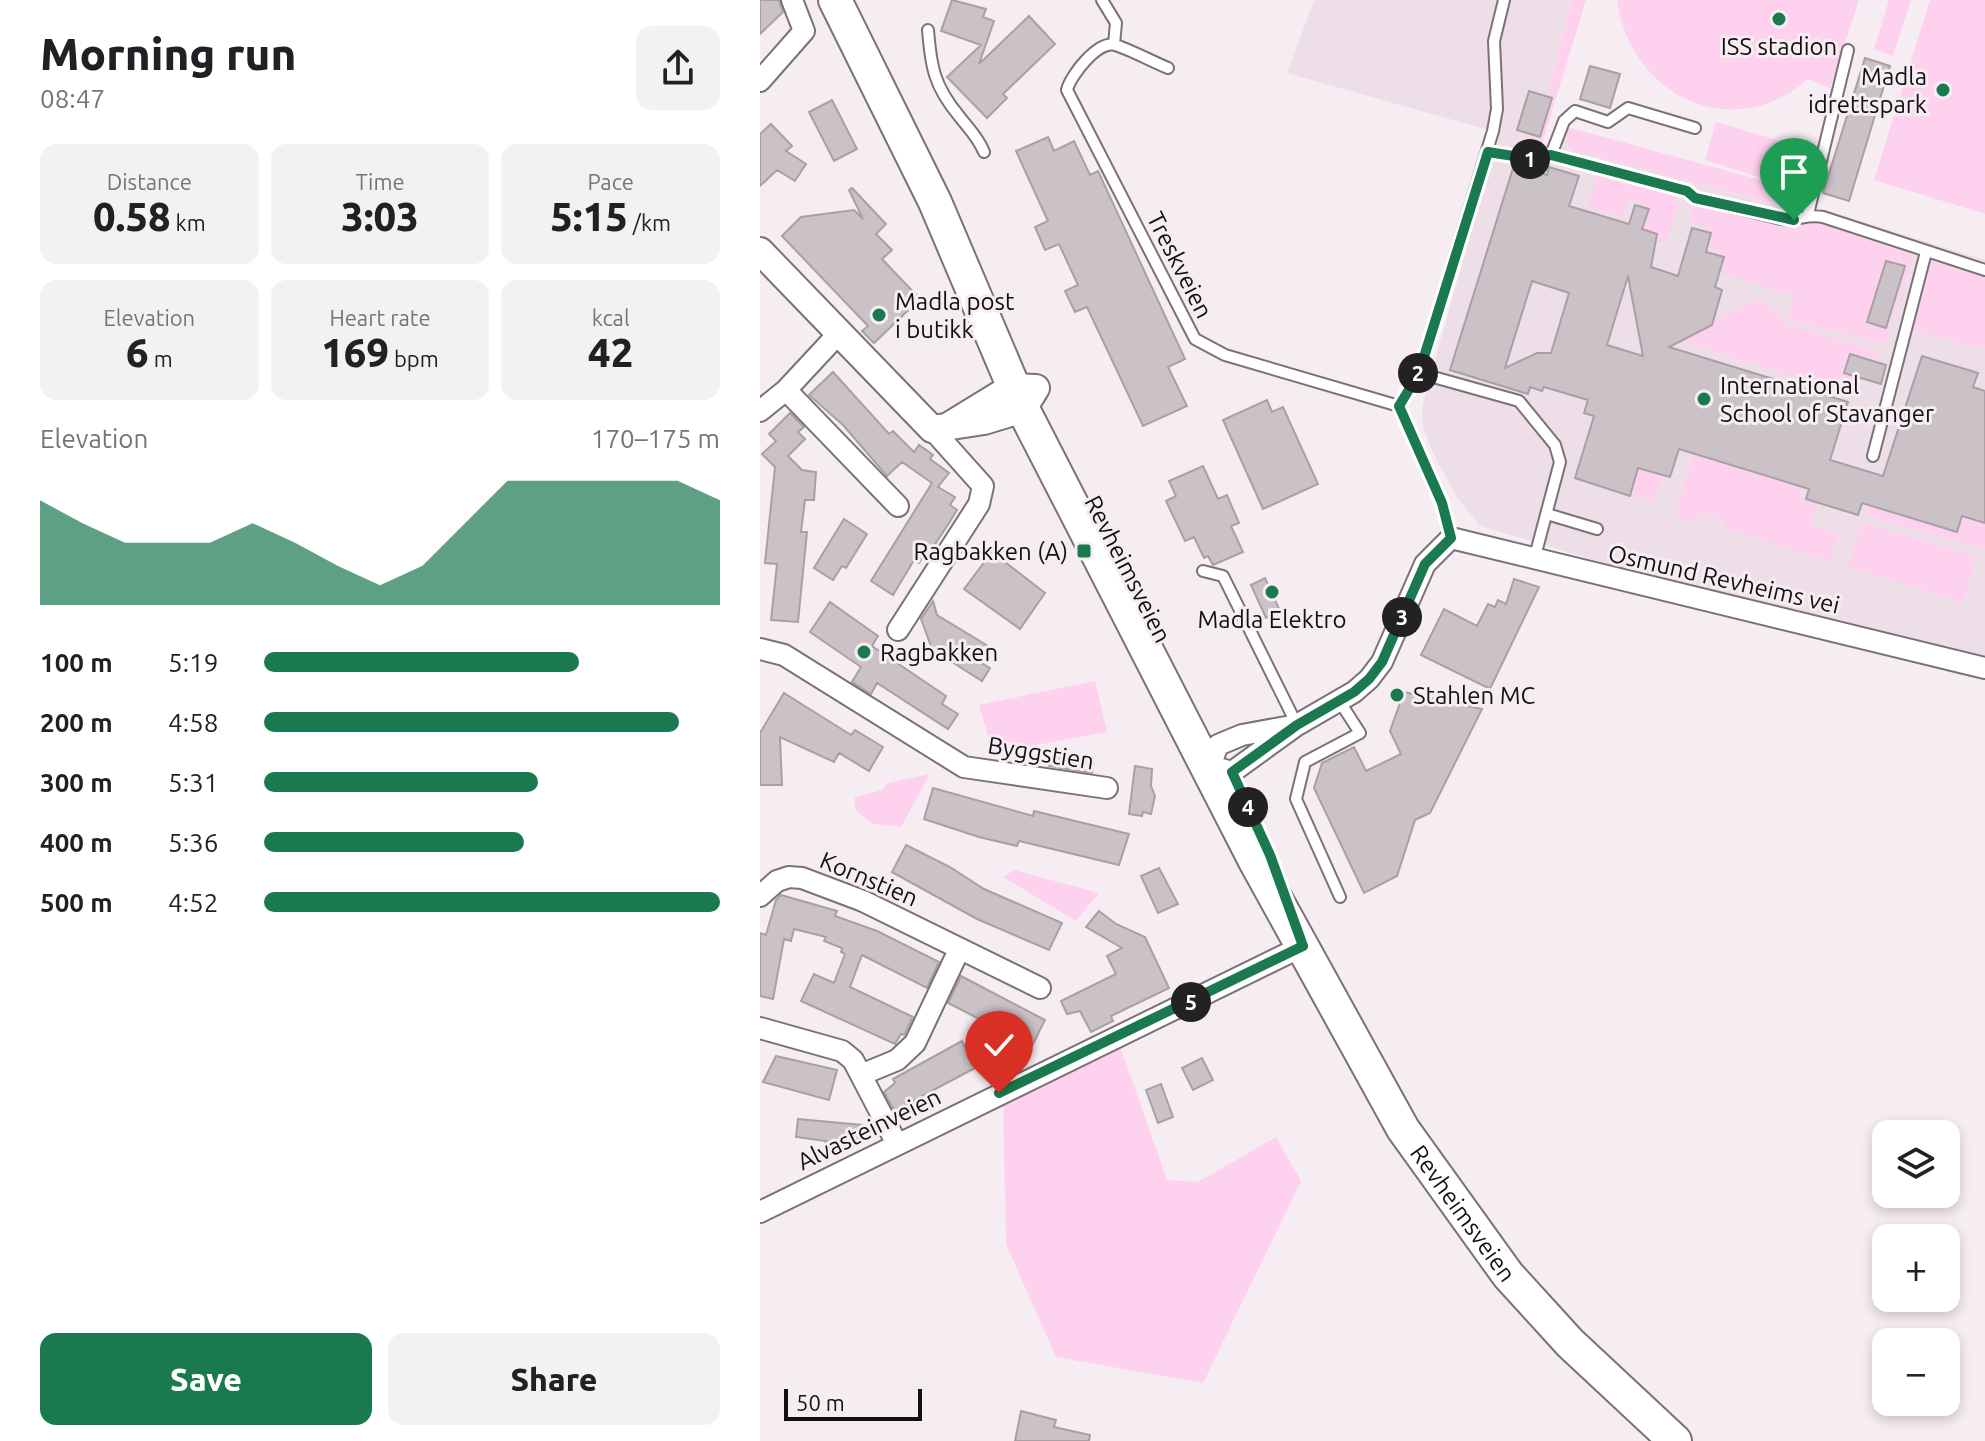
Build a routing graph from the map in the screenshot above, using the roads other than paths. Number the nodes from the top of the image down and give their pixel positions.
1 (792, 0) edge
2 (835, 0) edge
3 (1102, 0) edge
4 (1504, 0) edge
5 (928, 30) dead end
6 (1119, 48) junction
7 (1848, 50) dead end
8 (1168, 68) dead end
9 (760, 81) edge
10 (1695, 128) dead end
11 (984, 152) dead end
12 (1488, 152) junction
13 (1551, 155) junction
14 (1808, 214) junction
15 (760, 251) edge
16 (1926, 252) junction
17 (1985, 270) edge
18 (839, 333) junction
19 (1419, 373) junction
20 (786, 390) junction
21 (1024, 395) junction
22 (1399, 406) junction
23 (760, 411) edge
24 (941, 427) junction
25 (1873, 456) dead end
26 (898, 506) dead end
27 (1547, 514) junction
28 (1597, 529) dead end
29 (1451, 538) junction
30 (1534, 560) junction
31 (1203, 571) dead end
32 (898, 630) dead end
33 (760, 649) edge
34 (1985, 668) edge
35 (1340, 702) junction
36 (1297, 725) junction
37 (1220, 761) junction
38 (1107, 788) dead end
39 (760, 896) edge
40 (1340, 897) dead end
41 (1303, 946) junction
42 (959, 950) junction
43 (1040, 988) dead end
44 (760, 1028) edge
45 (863, 1074) junction
46 (897, 1144) junction
47 (760, 1212) edge
48 (1675, 1441) edge

1 - 9 street
2 - 21 main road, Revheimsveien
3 - 6 lane
4 - 12 lane
5 - 11 lane
6 - 8 lane
6 - 22 lane, Treskveien
7 - 14 lane
10 - 13 lane
12 - 13 lane
12 - 19 lane
13 - 14 lane
14 - 16 lane
15 - 18 street
16 - 17 lane
16 - 25 lane
18 - 20 street
18 - 24 street
19 - 22 lane
19 - 27 lane
20 - 23 street
20 - 26 street
21 - 24 street
21 - 37 main road, Revheimsveien
22 - 29 lane
24 - 32 street
27 - 28 lane
27 - 30 lane
29 - 30 street, Osmund Revheims vei
29 - 35 street
30 - 34 street, Osmund Revheims vei
31 - 36 lane
33 - 38 street, Byggstien
35 - 36 street
35 - 40 lane
36 - 37 street
36 - 37 street
37 - 41 main road, Revheimsveien
39 - 42 street, Kornstien
41 - 46 street, Alvasteinveien
41 - 48 main road, Revheimsveien
42 - 43 street, Kornstien
42 - 45 street
44 - 45 street
45 - 46 street
46 - 47 street, Alvasteinveien

